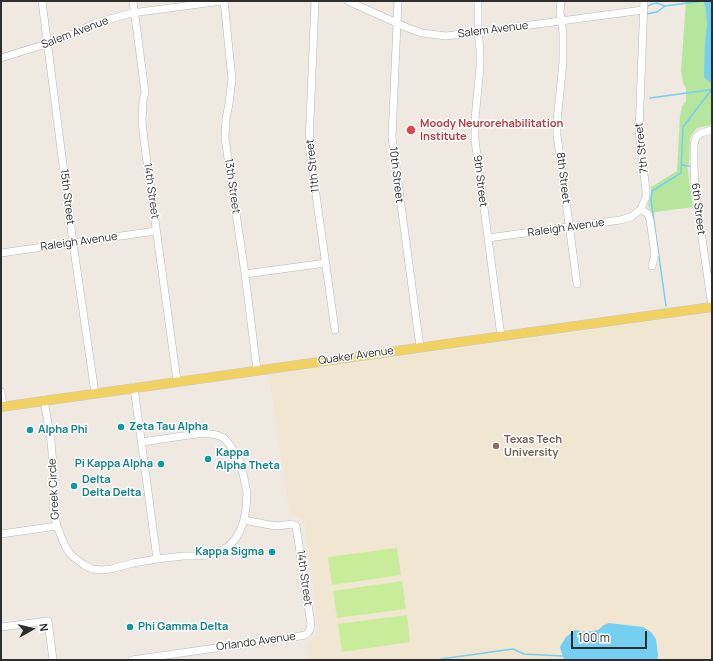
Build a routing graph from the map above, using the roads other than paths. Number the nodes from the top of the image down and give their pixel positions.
1 (42, 1) edge
2 (133, 1) edge
3 (223, 1) edge
4 (315, 1) edge
5 (348, 1) edge
6 (398, 1) edge
7 (478, 1) edge
8 (561, 1) edge
9 (644, 1) edge
10 (643, 10) junction
11 (134, 13) junction
12 (561, 21) junction
13 (397, 23) junction
14 (478, 32) junction
15 (48, 44) junction
16 (1, 58) edge
17 (712, 130) edge
18 (642, 209) junction
19 (569, 228) junction
20 (156, 231) junction
21 (488, 238) junction
22 (73, 243) junction
23 (1, 252) edge
24 (326, 263) junction
25 (652, 266) dead end
26 (245, 274) junction
27 (577, 284) dead end
28 (712, 307) edge
29 (335, 330) dead end
30 (501, 336) junction
31 (420, 347) junction
32 (257, 370) junction
33 (177, 381) junction
34 (134, 387) junction
35 (1, 392) edge
36 (95, 393) junction
37 (44, 400) junction
38 (2, 406) edge
39 (142, 442) junction
40 (244, 520) junction
41 (56, 526) junction
42 (1, 534) edge
43 (157, 559) junction
44 (1, 627) edge
45 (308, 633) joint
46 (53, 660) edge
47 (132, 660) edge

1 - 15 street, 15th Street
2 - 11 street, 14th Street
3 - 11 street, Salem Avenue
3 - 26 street, 13th Street
4 - 24 street, 11th Street
5 - 13 street, Salem Avenue
6 - 13 street, 10th Street
7 - 14 street, 9th Street
8 - 12 street, 8th Street
9 - 10 street, 7th Street
10 - 12 street, Salem Avenue
10 - 18 street, 7th Street
11 - 15 street, Salem Avenue
11 - 20 street, 14th Street
12 - 14 street, Salem Avenue
12 - 19 street, 8th Street
13 - 14 street, Salem Avenue
13 - 31 street, 10th Street
14 - 21 street, 9th Street
15 - 16 street, Salem Avenue
15 - 22 street, 15th Street
17 - 28 street, 6th Street
18 - 19 street, Raleigh Avenue
18 - 25 street
19 - 21 street, Raleigh Avenue
19 - 27 street, 8th Street
20 - 22 street, Raleigh Avenue
20 - 33 street, 14th Street
21 - 30 street, 9th Street
22 - 23 street, Raleigh Avenue
22 - 36 street, 15th Street
24 - 26 street
24 - 29 street, 11th Street
26 - 32 street, 13th Street
28 - 30 main road, Quaker Avenue
30 - 31 main road, Quaker Avenue
31 - 32 main road, Quaker Avenue
32 - 33 main road, Quaker Avenue
33 - 34 main road, Quaker Avenue
34 - 36 main road, Quaker Avenue
34 - 39 street
35 - 38 street
36 - 37 main road, Quaker Avenue
37 - 38 main road, Quaker Avenue
37 - 41 street, Greek Circle
39 - 40 street, Greek Circle
39 - 43 street
40 - 43 street, Greek Circle
40 - 45 street, 14th Street
41 - 42 street
41 - 43 street, Greek Circle
44 - 46 street
45 - 47 street, Orlando Avenue

